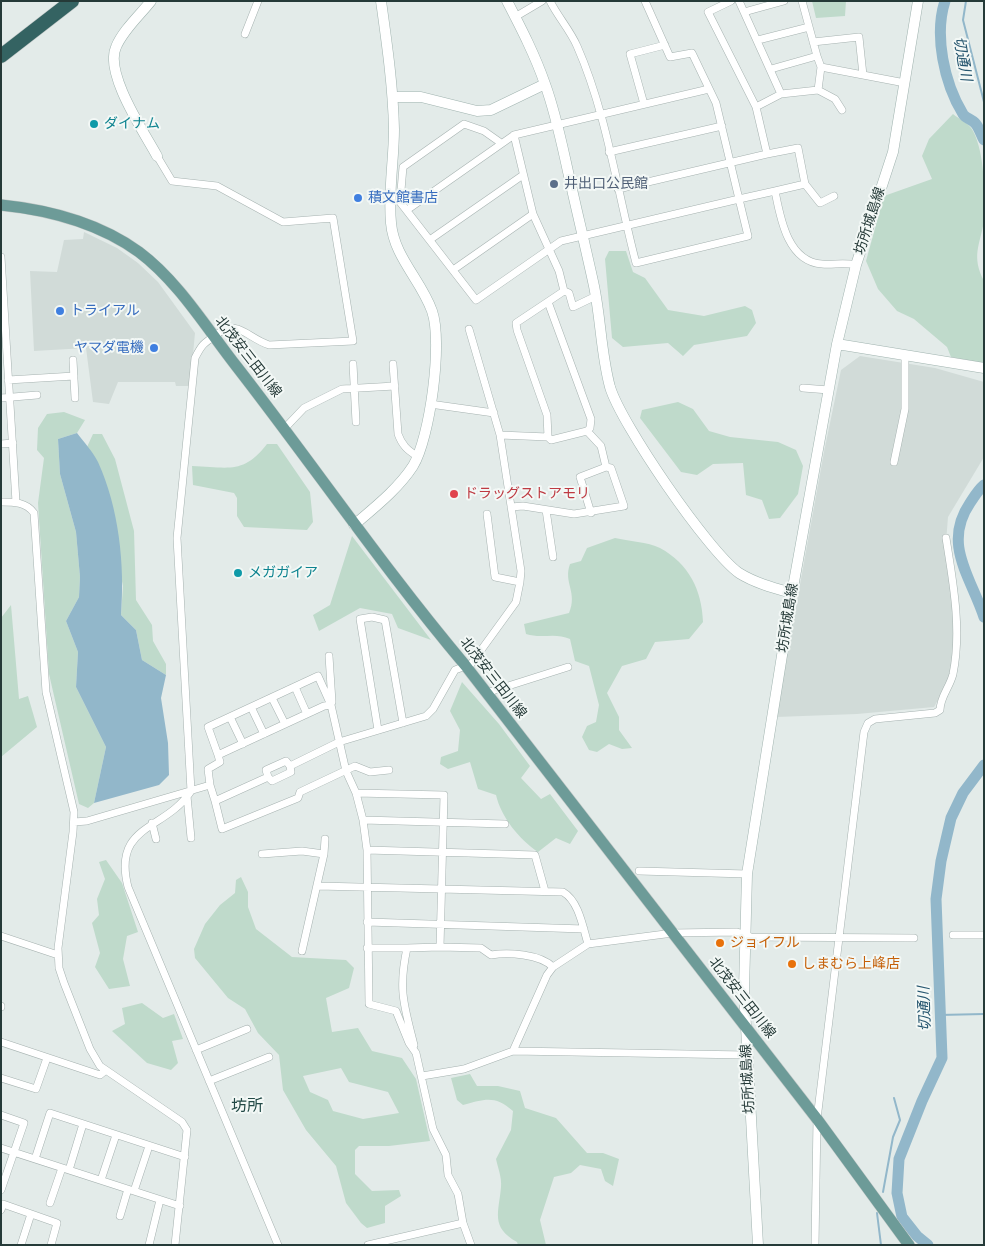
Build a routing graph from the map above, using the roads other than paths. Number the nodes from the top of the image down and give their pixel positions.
1 (72, 1) edge
2 (152, 1) edge
3 (258, 1) edge
4 (381, 1) edge
5 (507, 1) edge
6 (542, 1) edge
7 (550, 1) edge
8 (645, 1) edge
9 (731, 1) edge
10 (739, 1) edge
11 (784, 1) edge
12 (802, 1) edge
13 (918, 1) edge
14 (744, 12) junction
15 (515, 17) junction
16 (809, 27) junction
17 (245, 34) dead end
18 (758, 40) junction
19 (813, 42) junction
20 (665, 45) junction
21 (1, 56) edge
22 (817, 56) junction
23 (821, 67) junction
24 (771, 68) junction
25 (864, 75) junction
26 (905, 83) junction
27 (545, 84) junction
28 (709, 89) junction
29 (818, 90) junction
30 (781, 94) junction
31 (393, 97) junction
32 (644, 104) junction
33 (756, 107) junction
34 (842, 110) dead end
35 (600, 115) junction
36 (557, 125) junction
37 (722, 126) junction
38 (514, 135) junction
39 (502, 143) junction
40 (609, 152) junction
41 (767, 154) junction
42 (156, 156) joint
43 (730, 163) junction
44 (523, 175) junction
45 (805, 184) junction
46 (618, 189) junction
47 (775, 191) junction
48 (834, 196) dead end
49 (739, 199) junction
50 (1, 205) edge
51 (407, 210) junction
52 (533, 214) junction
53 (626, 226) junction
54 (583, 235) junction
55 (431, 239) junction
56 (548, 249) junction
57 (1, 257) edge
58 (856, 265) junction
59 (453, 270) junction
60 (564, 291) junction
61 (596, 296) junction
62 (548, 302) junction
63 (469, 329) dead end
64 (213, 336) junction
65 (837, 344) junction
66 (905, 355) junction
67 (73, 360) dead end
68 (353, 364) dead end
69 (394, 364) dead end
70 (984, 368) edge
71 (74, 376) junction
72 (8, 380) junction
73 (395, 386) junction
74 (354, 388) junction
75 (803, 388) dead end
76 (829, 390) junction
77 (37, 395) dead end
78 (10, 397) junction
79 (1, 398) edge
80 (75, 398) dead end
81 (430, 404) junction
82 (494, 413) junction
83 (356, 422) dead end
84 (284, 429) junction
85 (586, 431) junction
86 (500, 435) junction
87 (548, 437) junction
88 (12, 443) junction
89 (1, 444) edge
90 (417, 456) junction
91 (894, 462) dead end
92 (606, 467) junction
93 (1, 502) edge
94 (16, 502) junction
95 (511, 507) junction
96 (546, 510) junction
97 (591, 513) junction
98 (487, 514) dead end
99 (354, 525) junction
100 (946, 538) dead end
101 (553, 557) dead end
102 (520, 582) junction
103 (792, 593) junction
104 (329, 656) dead end
105 (465, 665) junction
106 (568, 667) dead end
107 (295, 687) junction
108 (486, 693) junction
109 (272, 698) junction
110 (331, 705) junction
111 (251, 707) junction
112 (307, 714) junction
113 (230, 717) junction
114 (403, 723) junction
115 (285, 724) junction
116 (378, 730) junction
117 (264, 734) junction
118 (339, 742) junction
119 (243, 744) junction
120 (218, 756) junction
121 (290, 766) junction
122 (389, 770) dead end
123 (346, 771) junction
124 (268, 777) junction
125 (210, 785) junction
126 (356, 793) junction
127 (189, 794) junction
128 (215, 801) junction
129 (363, 820) junction
130 (74, 822) junction
131 (443, 822) junction
132 (152, 823) junction
133 (505, 824) dead end
134 (191, 838) dead end
135 (156, 839) dead end
136 (325, 839) dead end
137 (366, 850) junction
138 (442, 852) junction
139 (262, 854) dead end
140 (324, 854) junction
141 (639, 871) dead end
142 (747, 874) junction
143 (318, 886) junction
144 (367, 886) junction
145 (442, 889) junction
146 (545, 891) junction
147 (367, 922) junction
148 (440, 924) junction
149 (584, 929) junction
150 (673, 933) junction
151 (744, 934) junction
152 (953, 935) dead end
153 (984, 935) edge
154 (1, 936) edge
155 (838, 938) junction
156 (914, 938) dead end
157 (588, 944) junction
158 (440, 947) junction
159 (367, 948) junction
160 (407, 948) junction
161 (302, 951) dead end
162 (58, 955) junction
163 (553, 967) junction
164 (745, 1026) junction
165 (248, 1029) dead end
166 (1, 1042) edge
167 (196, 1050) junction
168 (513, 1051) junction
169 (416, 1053) junction
170 (746, 1055) junction
171 (269, 1057) dead end
172 (47, 1058) junction
173 (105, 1071) junction
174 (422, 1076) junction
175 (1, 1078) edge
176 (209, 1081) junction
177 (1, 1114) edge
178 (817, 1119) junction
179 (83, 1124) junction
180 (116, 1134) junction
181 (150, 1146) junction
182 (1, 1148) edge
183 (14, 1152) junction
184 (185, 1157) junction
185 (36, 1159) junction
186 (65, 1169) junction
187 (101, 1180) junction
188 (1, 1190) edge
189 (131, 1190) junction
190 (160, 1200) junction
191 (50, 1204) dead end
192 (180, 1206) junction
193 (1, 1210) edge
194 (31, 1214) junction
195 (120, 1216) dead end
196 (463, 1223) junction
197 (53, 1244) edge
198 (21, 1245) edge
199 (149, 1245) edge
200 (175, 1245) edge
201 (278, 1245) edge
202 (368, 1245) edge
203 (471, 1245) edge
204 (758, 1245) edge
205 (815, 1245) edge
206 (909, 1245) edge

1 - 21 highway
2 - 42 street
3 - 17 street
4 - 31 street
5 - 15 street
6 - 15 street
7 - 35 street
8 - 20 street
9 - 33 street
10 - 14 street
11 - 14 street
12 - 16 street
13 - 26 street, 坊所城島線
14 - 18 street
15 - 27 street
16 - 18 street
16 - 19 street
18 - 24 street
19 - 22 street
19 - 25 street
20 - 28 street
20 - 32 street
22 - 23 street
22 - 24 street
23 - 25 street
23 - 29 street
24 - 30 street
25 - 26 street
26 - 58 street, 坊所城島線
27 - 31 street
27 - 36 street
28 - 32 street
28 - 37 street
29 - 30 street
29 - 34 street
30 - 33 street
31 - 81 street
32 - 35 street
33 - 41 street
35 - 36 street
35 - 40 street
36 - 38 street
36 - 54 street
37 - 40 street
37 - 43 street
38 - 39 street
38 - 44 street
39 - 51 street
39 - 51 street
40 - 46 street
41 - 43 street
41 - 45 street
42 - 64 street
43 - 46 street
43 - 49 street
44 - 52 street
44 - 55 street
45 - 47 street
45 - 48 street
46 - 53 street
47 - 49 street
47 - 58 street
49 - 53 street
49 - 53 street
50 - 64 main road, 北茂安三田川線
51 - 55 street
52 - 56 street
52 - 59 street
53 - 54 street
54 - 56 street
54 - 61 street
55 - 59 street
56 - 59 street
56 - 60 street
57 - 72 street
58 - 65 street, 坊所城島線
60 - 61 street
60 - 62 street
61 - 103 street
62 - 85 street
62 - 87 street
63 - 82 street
64 - 84 main road, 北茂安三田川線
64 - 127 street
65 - 66 street
65 - 76 street, 坊所城島線
66 - 70 street
66 - 91 street
67 - 71 street
68 - 74 street
69 - 73 street
71 - 72 street
71 - 80 street
72 - 78 street
73 - 74 street
73 - 90 street
74 - 83 street
74 - 84 street
75 - 76 street
76 - 103 street, 坊所城島線
77 - 78 street
78 - 79 street
78 - 88 street
81 - 82 street
81 - 90 street
82 - 86 street
84 - 99 main road, 北茂安三田川線
85 - 87 street
85 - 92 street
86 - 87 street
86 - 95 street
88 - 89 street
88 - 94 street
90 - 99 street
92 - 97 street
92 - 97 street
93 - 94 street
94 - 130 street
95 - 96 street
95 - 102 street
96 - 97 street
96 - 101 street
98 - 102 street
99 - 105 main road, 北茂安三田川線
100 - 155 street
102 - 105 street
103 - 142 street, 坊所城島線
104 - 110 street
105 - 108 main road, 北茂安三田川線
105 - 114 street
106 - 108 street
107 - 109 street
107 - 110 street
107 - 112 street
108 - 150 main road, 北茂安三田川線
109 - 111 street
109 - 115 street
110 - 112 street
110 - 118 street
111 - 113 street
111 - 117 street
112 - 115 street
113 - 119 street
113 - 120 street
114 - 116 street
114 - 116 street
115 - 117 street
116 - 118 street
117 - 119 street
118 - 121 street
118 - 123 street
119 - 120 street
120 - 125 street
121 - 124 street
121 - 124 street
122 - 123 street
123 - 126 street
123 - 128 street
124 - 128 street
125 - 127 street
125 - 128 street
126 - 129 street
126 - 131 street
127 - 130 street
127 - 132 street
127 - 134 street
129 - 131 street
129 - 137 street
130 - 162 street
131 - 133 street
131 - 138 street
132 - 135 street
132 - 167 street
136 - 140 street
137 - 138 street
137 - 144 street
138 - 145 street
138 - 146 street
139 - 140 street
140 - 143 street
141 - 142 street
142 - 151 street, 坊所城島線
143 - 144 street
143 - 161 street
144 - 145 street
144 - 147 street
145 - 146 street
145 - 148 street
146 - 149 street
147 - 148 street
147 - 159 street
148 - 149 street
148 - 158 street
149 - 157 street
150 - 151 street
150 - 157 street
150 - 164 main road, 北茂安三田川線
151 - 155 street
151 - 164 street, 坊所城島線
152 - 153 street
154 - 162 street
155 - 156 street
155 - 178 street
157 - 163 street
158 - 160 street
158 - 163 street
159 - 160 street
159 - 169 street
160 - 169 street
162 - 173 street
163 - 168 street
164 - 170 street, 坊所城島線
164 - 178 main road, 北茂安三田川線
165 - 167 street
166 - 172 street
167 - 176 street
168 - 170 street
168 - 174 street
169 - 174 street
170 - 204 street, 坊所城島線
171 - 176 street
172 - 173 street
172 - 175 street
173 - 184 street
174 - 196 street
176 - 201 street
177 - 183 street
178 - 205 street
178 - 206 main road, 北茂安三田川線
179 - 180 street
179 - 185 street
179 - 186 street
180 - 181 street
180 - 187 street
181 - 184 street
181 - 189 street
182 - 183 street
183 - 185 street
183 - 188 street
184 - 192 street
185 - 186 street
186 - 187 street
186 - 191 street
187 - 189 street
189 - 190 street
189 - 195 street
190 - 192 street
190 - 199 street
192 - 200 street
193 - 194 street
194 - 197 street
194 - 198 street
196 - 202 street
196 - 203 street

